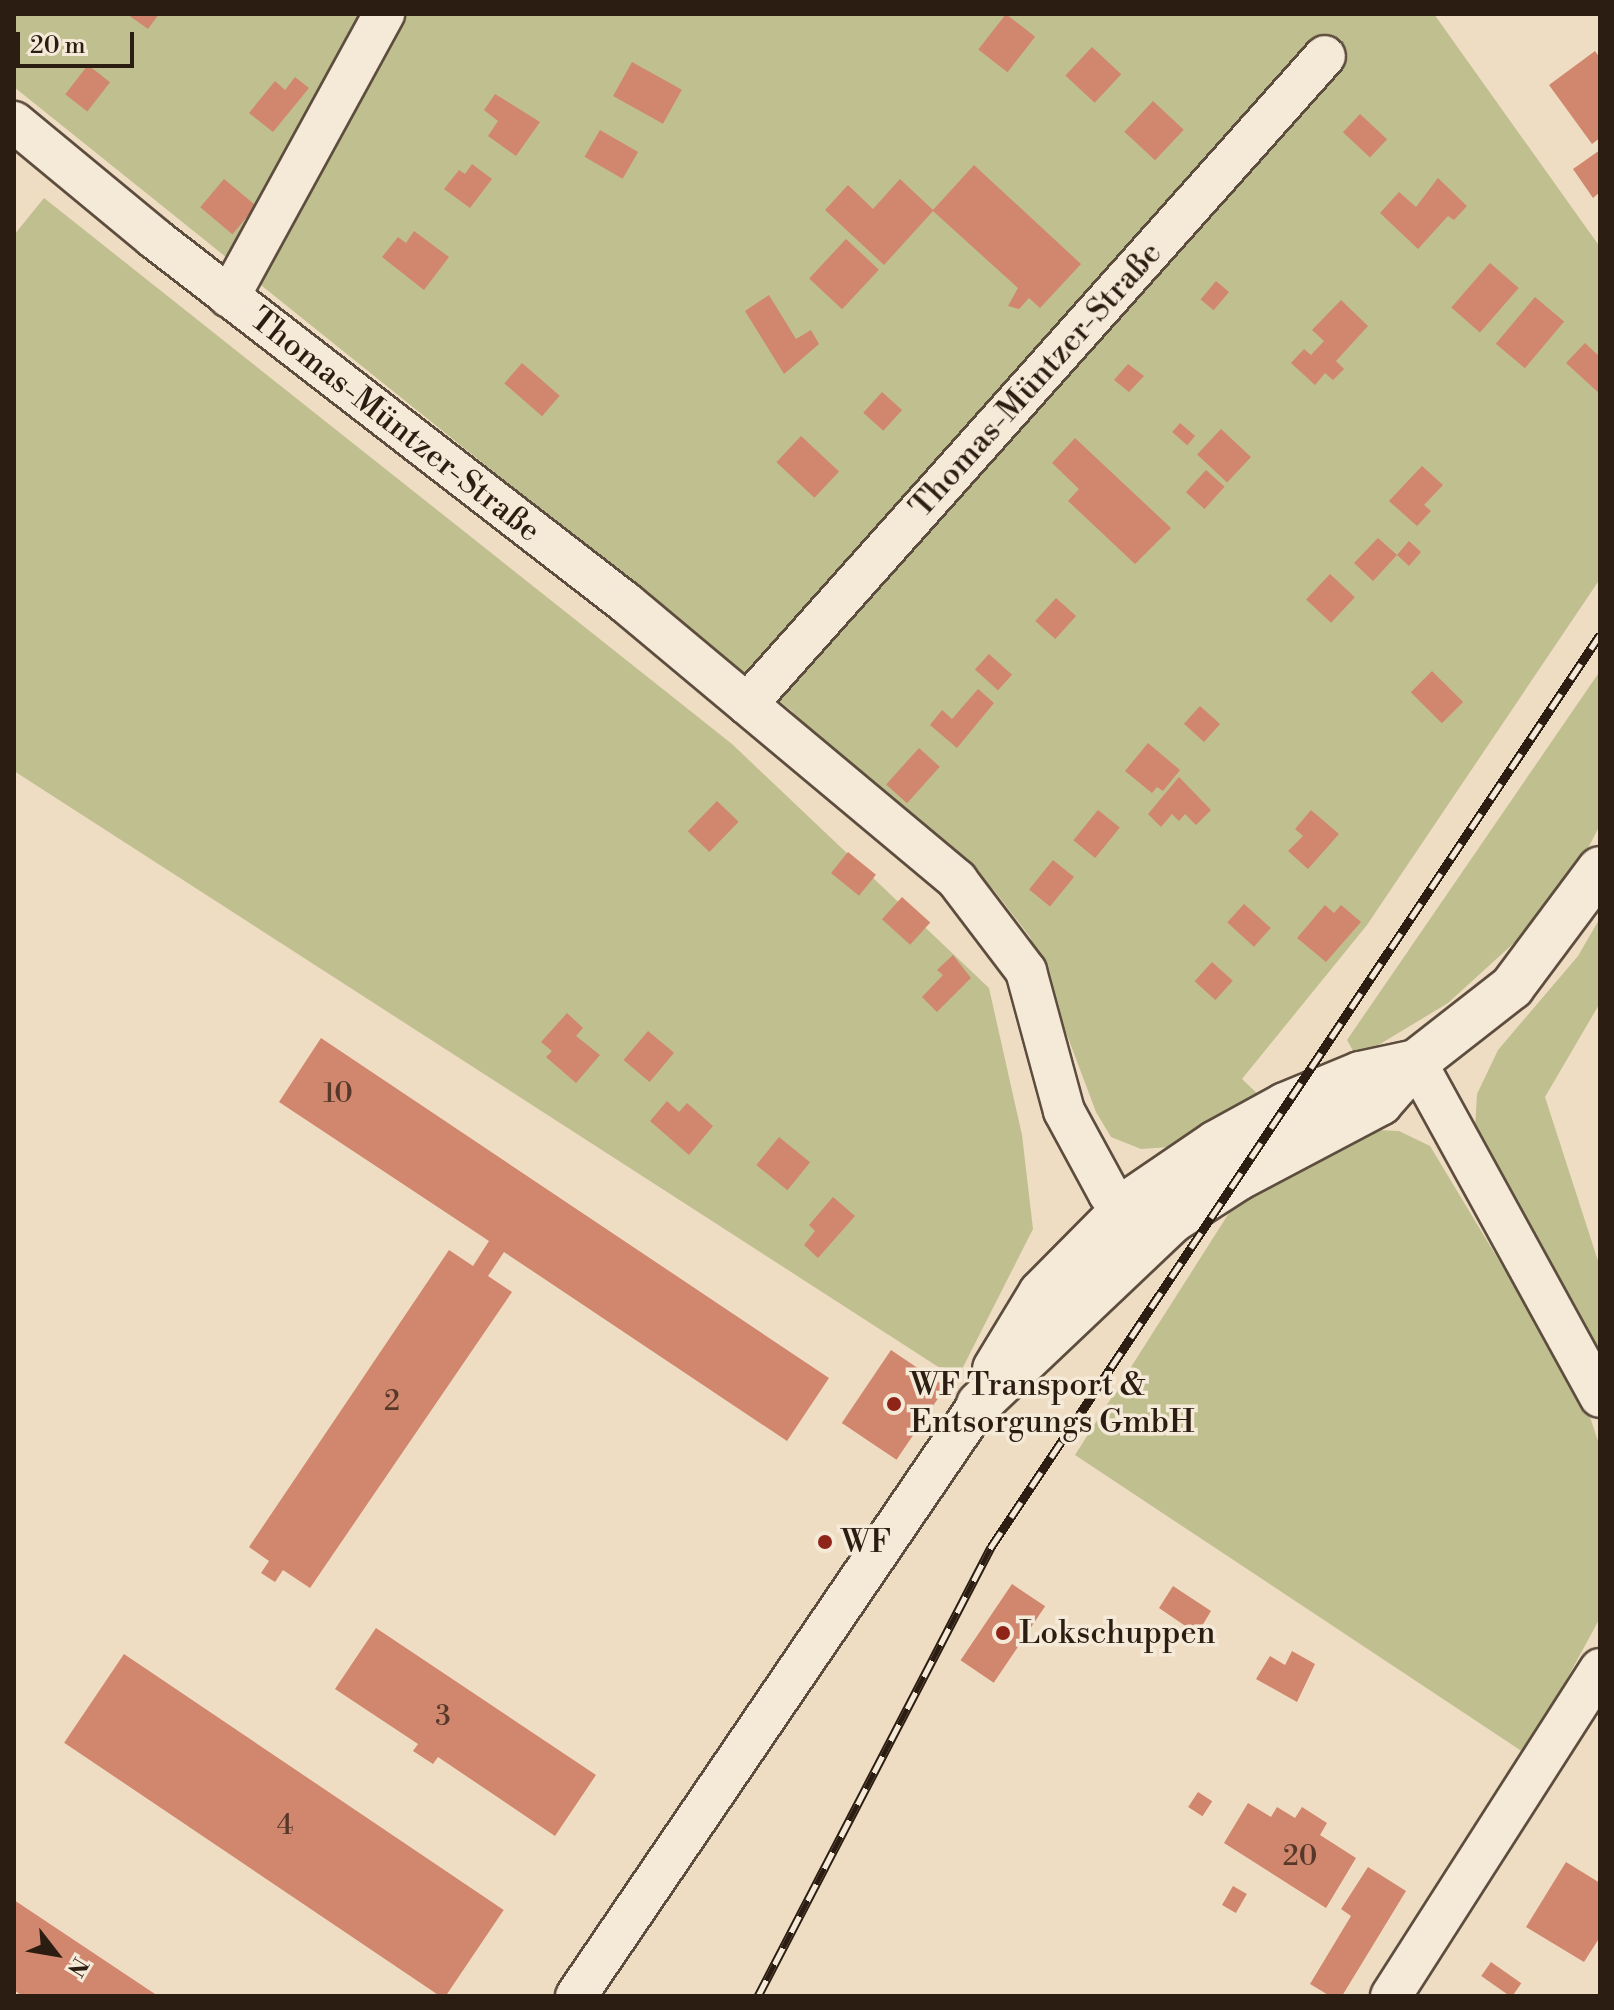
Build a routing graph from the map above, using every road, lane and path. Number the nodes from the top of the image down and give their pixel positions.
1 (384, 14) edge
2 (1325, 56) dead end
3 (14, 122) edge
4 (229, 297) junction
5 (747, 704) junction
6 (1600, 869) edge
7 (1416, 1062) junction
8 (1133, 1227) junction
9 (1600, 1397) edge
10 (979, 1404) joint
11 (1600, 1669) edge
12 (576, 1996) edge
13 (1391, 1996) edge

1 - 4 street, Thomas-Müntzer-Straße
2 - 5 street, Thomas-Müntzer-Straße
3 - 4 street, Thomas-Müntzer-Straße
4 - 5 street, Thomas-Müntzer-Straße
5 - 8 street, Thomas-Müntzer-Straße
6 - 7 street
7 - 8 street
7 - 9 street
8 - 10 street
10 - 12 street
11 - 13 street

